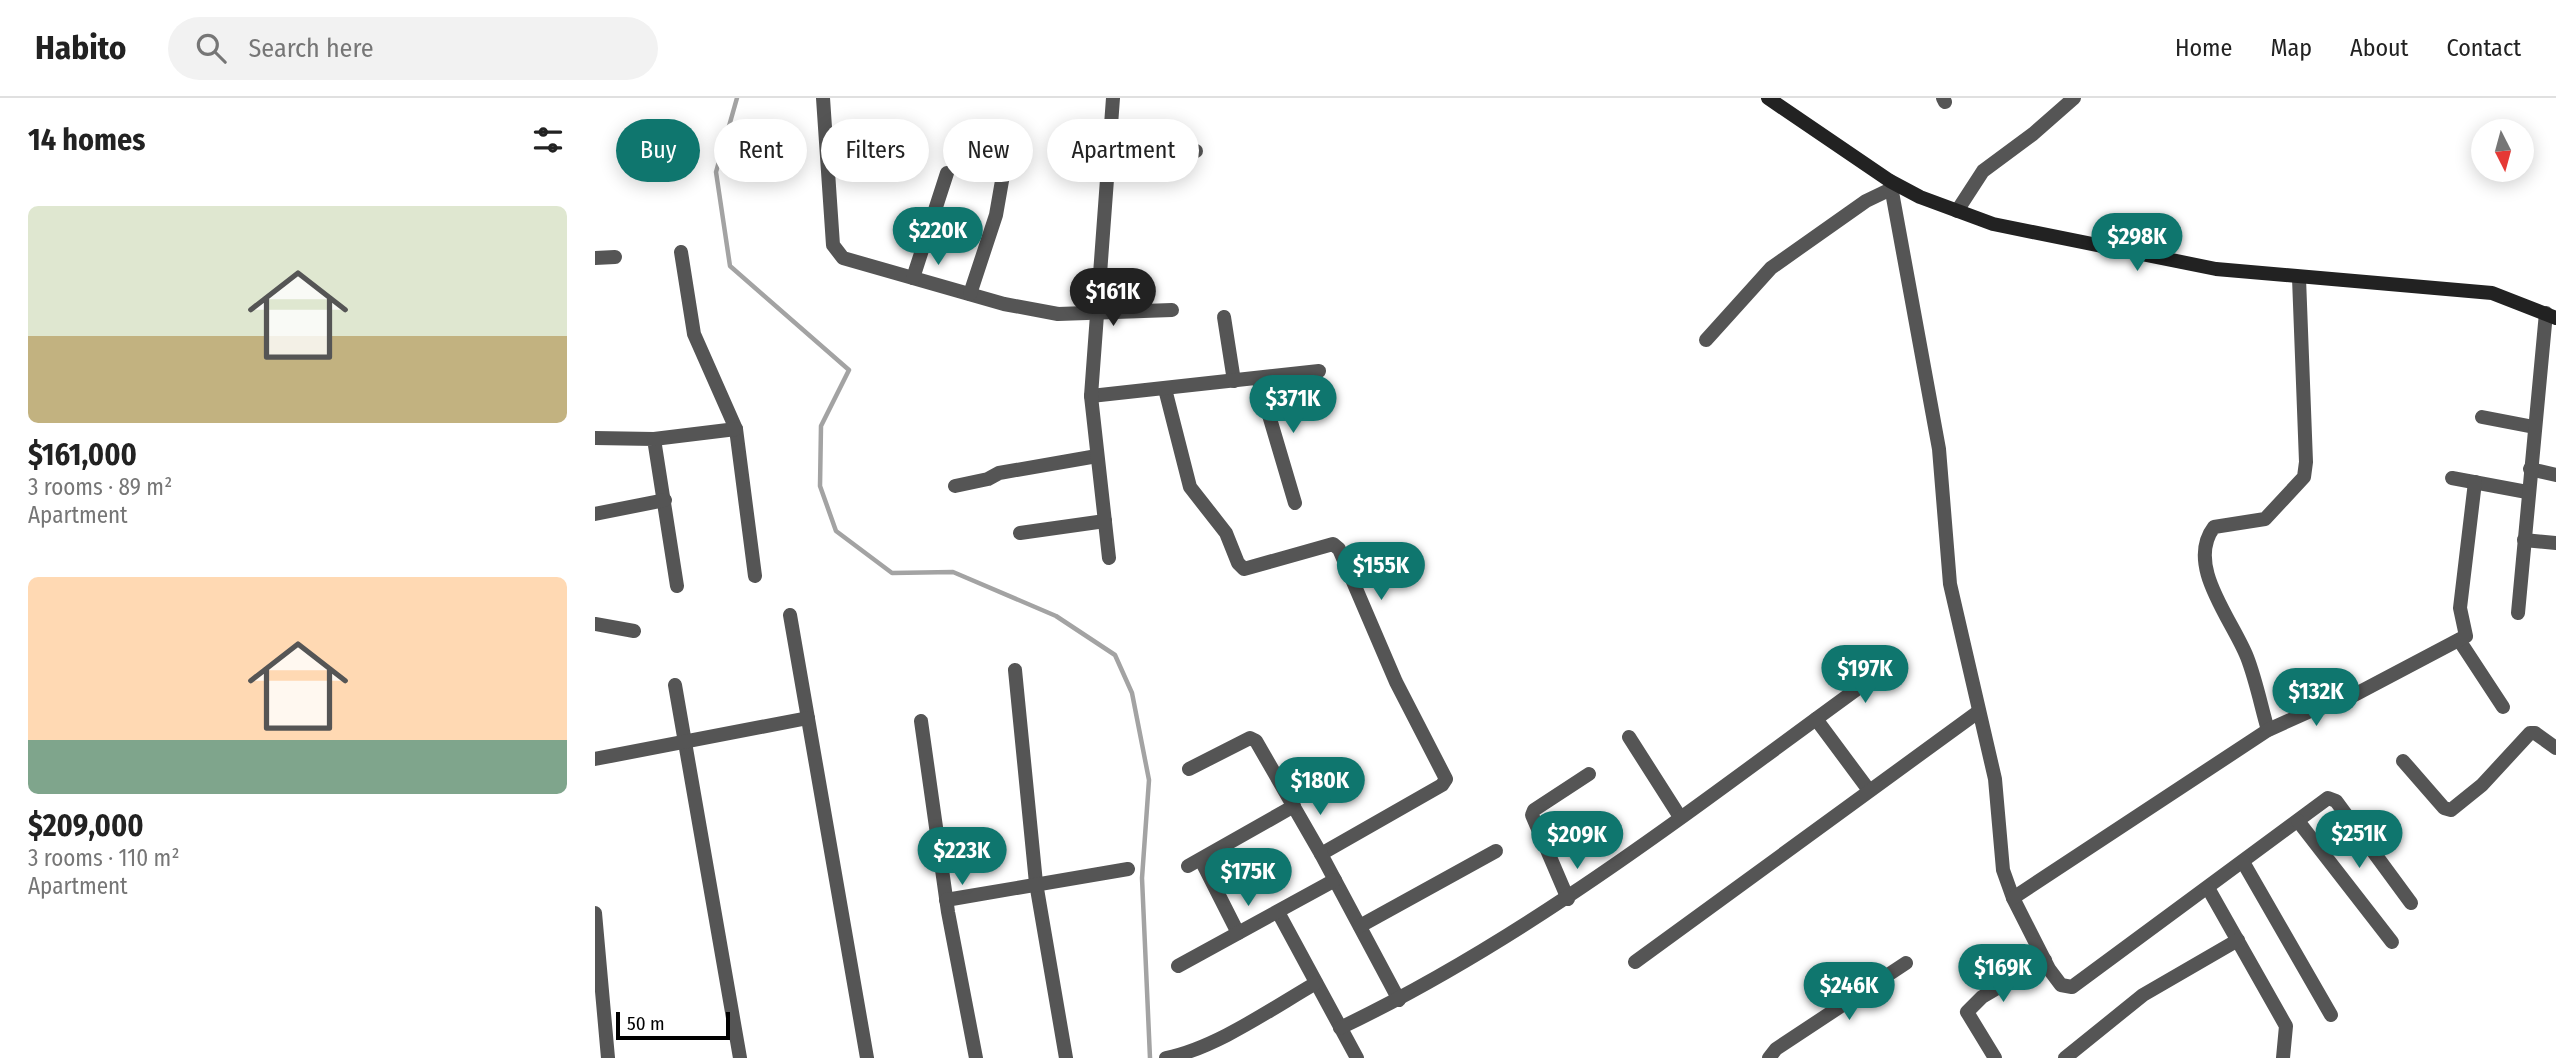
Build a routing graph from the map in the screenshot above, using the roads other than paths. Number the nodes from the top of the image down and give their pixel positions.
1 (823, 98) edge
2 (1113, 98) edge
3 (1768, 98) edge
4 (2074, 98) edge
5 (1111, 119) edge
6 (944, 182) edge
7 (1002, 182) edge
8 (1107, 182) edge
9 (1891, 185) junction
10 (1957, 211) junction
11 (681, 252) dead end
12 (615, 257) dead end
13 (595, 258) edge
14 (913, 278) junction
15 (2299, 278) junction
16 (970, 294) junction
17 (1172, 310) dead end
18 (1096, 314) junction
19 (2551, 316) edge
20 (1224, 317) dead end
21 (1706, 340) dead end
22 (1319, 371) dead end
23 (1258, 378) junction
24 (1234, 381) junction
25 (1165, 389) junction
26 (1091, 396) junction
27 (2482, 417) dead end
28 (2534, 427) junction
29 (736, 429) junction
30 (595, 438) edge
31 (654, 439) junction
32 (1097, 456) junction
33 (2530, 469) junction
34 (2556, 475) edge
35 (2452, 478) dead end
36 (2475, 482) junction
37 (955, 486) dead end
38 (2527, 492) junction
39 (665, 500) junction
40 (1295, 503) dead end
41 (595, 514) edge
42 (1105, 521) junction
43 (1020, 533) dead end
44 (2523, 540) junction
45 (2556, 543) edge
46 (1109, 558) dead end
47 (755, 576) dead end
48 (677, 586) dead end
49 (2518, 614) dead end
50 (790, 615) dead end
51 (595, 624) edge
52 (634, 631) dead end
53 (2459, 640) junction
54 (1893, 663) dead end
55 (1015, 670) dead end
56 (675, 685) dead end
57 (2503, 707) dead end
58 (1977, 712) junction
59 (808, 718) junction
60 (1816, 719) junction
61 (921, 721) dead end
62 (2268, 730) junction
63 (1629, 737) dead end
64 (684, 744) junction
65 (2556, 748) edge
66 (595, 760) edge
67 (2403, 761) dead end
68 (1189, 769) dead end
69 (1590, 774) dead end
70 (1867, 789) junction
71 (1294, 806) junction
72 (1680, 817) junction
73 (2298, 821) junction
74 (1496, 851) dead end
75 (1321, 854) junction
76 (2243, 862) junction
77 (1128, 869) dead end
78 (1335, 880) junction
79 (1036, 883) junction
80 (2208, 888) junction
81 (2013, 898) junction
82 (1568, 899) junction
83 (946, 900) junction
84 (2411, 903) dead end
85 (1278, 912) junction
86 (595, 914) edge
87 (1360, 926) junction
88 (1238, 933) junction
89 (2238, 940) junction
90 (2392, 942) dead end
91 (2045, 960) junction
92 (1635, 962) dead end
93 (1906, 963) dead end
94 (1178, 966) dead end
95 (1316, 983) junction
96 (1399, 1000) junction
97 (2332, 1015) dead end
98 (1340, 1028) junction
99 (1355, 1057) edge
100 (608, 1058) edge
101 (740, 1058) edge
102 (867, 1058) edge
103 (976, 1058) edge
104 (1066, 1058) edge
105 (1166, 1058) edge
106 (1769, 1058) edge
107 (1995, 1058) edge
108 (2065, 1058) edge
109 (2283, 1058) edge

1 - 14 street
2 - 5 street
3 - 9 main road
4 - 10 street
6 - 14 street
7 - 16 street
8 - 18 street
9 - 10 main road
9 - 21 street
9 - 58 street
10 - 15 main road
11 - 29 street
12 - 13 street
14 - 16 street
15 - 19 main road
15 - 62 street
16 - 18 street
17 - 18 street
18 - 26 street
19 - 28 street
20 - 24 street
22 - 23 street
23 - 24 street
23 - 40 street
24 - 25 street
25 - 26 street
25 - 75 street
26 - 32 street
27 - 28 street
28 - 33 street
29 - 31 street
29 - 47 street
30 - 31 street
31 - 39 street
32 - 37 street
32 - 42 street
33 - 34 street
33 - 38 street
35 - 36 street
36 - 38 street
36 - 53 street
38 - 44 street
39 - 41 street
39 - 48 street
42 - 43 street
42 - 46 street
44 - 45 street
44 - 49 street
50 - 59 street
51 - 52 street
53 - 57 street
53 - 62 street
54 - 60 street
55 - 79 street
56 - 64 street
58 - 70 street
58 - 81 street
59 - 64 street
59 - 102 street
60 - 70 street
60 - 72 street
61 - 83 street
62 - 81 street
63 - 72 street
64 - 66 street
64 - 101 street
65 - 67 street
68 - 71 street
69 - 82 street
70 - 92 street
71 - 75 street
71 - 88 street
72 - 82 street
73 - 76 street
73 - 84 street
73 - 90 street
74 - 87 street
75 - 78 street
76 - 80 street
76 - 97 street
77 - 79 street
78 - 85 street
78 - 87 street
79 - 83 street
79 - 104 street
80 - 89 street
80 - 91 street
81 - 91 street
82 - 96 street
83 - 103 street
85 - 88 street
85 - 95 street
86 - 100 street
87 - 96 street
88 - 94 street
89 - 108 street
89 - 109 street
91 - 107 street
93 - 106 street
95 - 98 street
95 - 105 street
96 - 98 street
98 - 99 street

